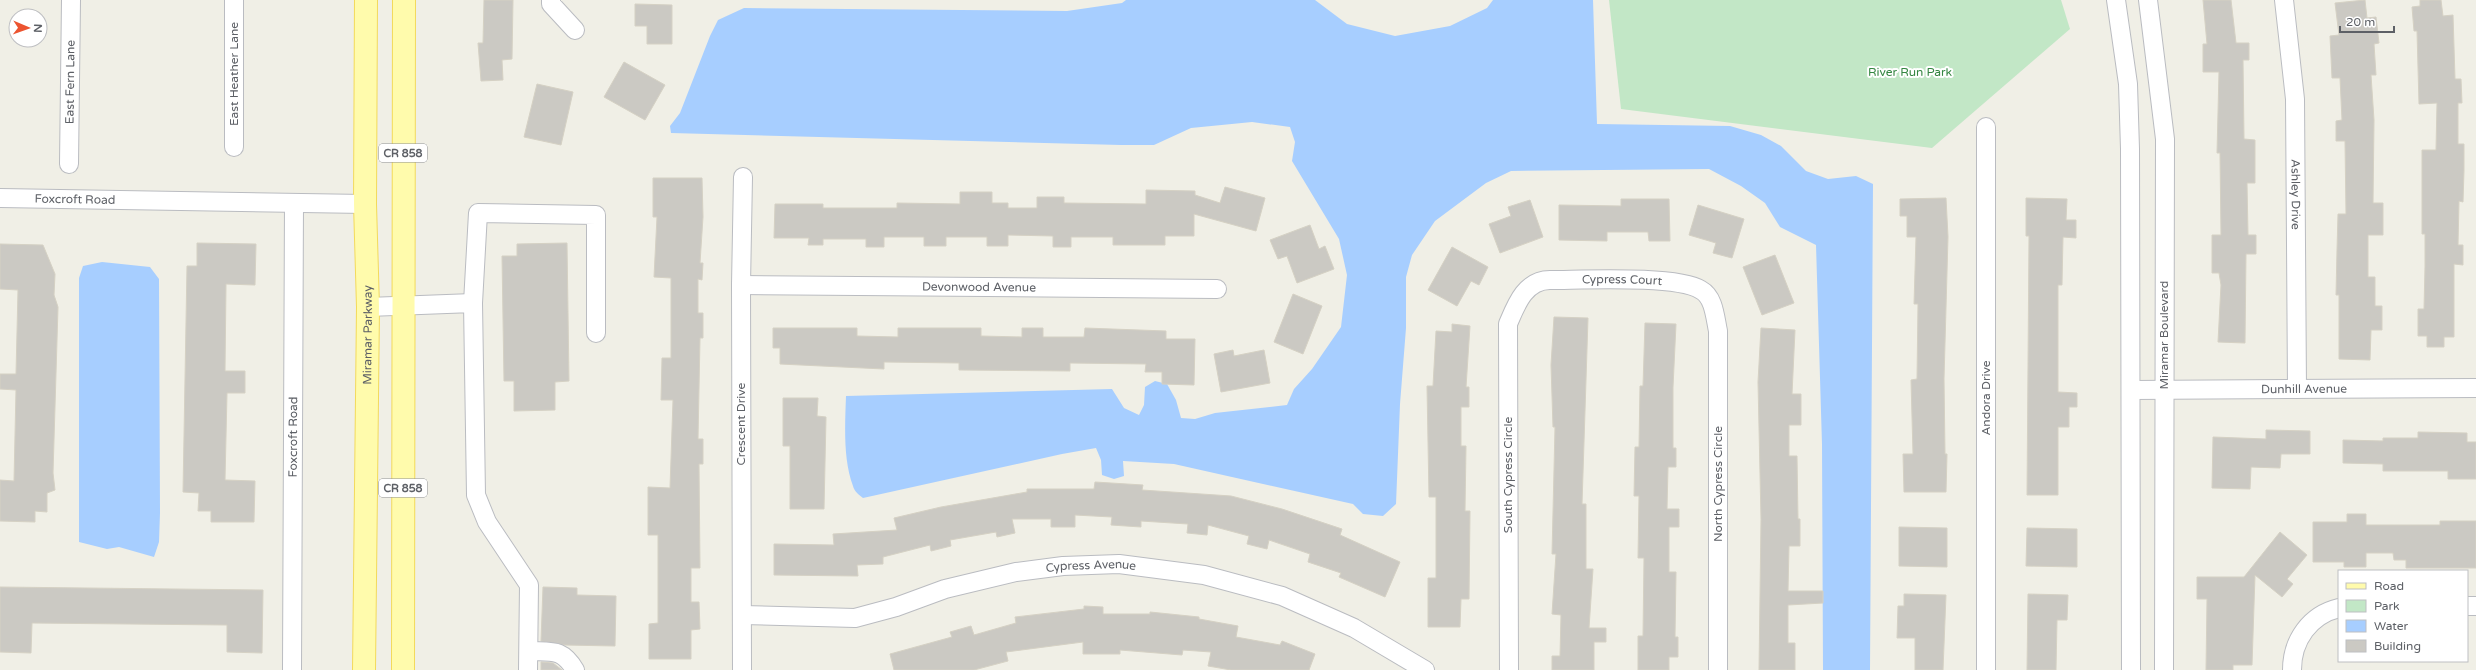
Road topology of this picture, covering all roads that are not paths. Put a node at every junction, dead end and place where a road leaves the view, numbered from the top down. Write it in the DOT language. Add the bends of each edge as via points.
graph roads {
  1 [pos="71,0"];
  2 [pos="234,0"];
  3 [pos="366,0"];
  4 [pos="404,0"];
  5 [pos="551,0"];
  6 [pos="2116,0"];
  7 [pos="2148,0"];
  8 [pos="2284,0"];
  9 [pos="575,30"];
  10 [pos="1986,126"];
  11 [pos="234,147"];
  12 [pos="69,164"];
  13 [pos="744,177"];
  14 [pos="0,198"];
  15 [pos="294,204"];
  16 [pos="365,204"];
  17 [pos="741,286"];
  18 [pos="1530,287"];
  19 [pos="1217,288"];
  20 [pos="1710,300"];
  21 [pos="473,303"];
  22 [pos="368,307"];
  23 [pos="403,307"];
  24 [pos="596,333"];
  25 [pos="2476,388"];
  26 [pos="2297,389"];
  27 [pos="2132,390"];
  28 [pos="2164,390"];
  29 [pos="2338,608"];
  30 [pos="742,615"];
  31 [pos="529,651"];
  32 [pos="292,670"];
  33 [pos="364,670"];
  34 [pos="403,670"];
  35 [pos="528,670"];
  36 [pos="575,670"];
  37 [pos="742,670"];
  38 [pos="1425,670"];
  39 [pos="1509,670"];
  40 [pos="1718,670"];
  41 [pos="1986,670"];
  42 [pos="2131,670"];
  43 [pos="2164,670"];
  44 [pos="2292,670"];
  1 -- 12 [label="street, East Fern Lane"];
  2 -- 11 [label="street, East Heather Lane"];
  3 -- 16 [label="main road, Miramar Parkway / CR 858"];
  4 -- 23 [label="main road, CR 858"];
  5 -- 9 [label="street" via="551,4"];
  6 -- 27 [label="street" via="2128,84"];
  7 -- 28 [label="street, Miramar Boulevard" via="2165,139"];
  8 -- 26 [label="street, Ashley Drive" via="2295,100"];
  10 -- 41 [label="street, Andora Drive"];
  13 -- 17 [label="street, Crescent Drive"];
  14 -- 15 [label="street, Foxcroft Road"];
  15 -- 16 [label="street, Foxcroft Road"];
  15 -- 32 [label="street, Foxcroft Road"];
  16 -- 22 [label="main road, Miramar Parkway / CR 858"];
  17 -- 19 [label="street, Devonwood Avenue"];
  17 -- 30 [label="street, Crescent Drive"];
  18 -- 20 [label="street, Cypress Court" via="1542,280 1676,281 1701,290"];
  18 -- 39 [label="street, South Cypress Circle" via="1519,300 1508,324"];
  20 -- 40 [label="street, North Cypress Circle" via="1718,330"];
  21 -- 23 [label="street"];
  21 -- 24 [label="street" via="478,213 596,215"];
  21 -- 31 [label="street" via="476,495 493,533 529,585"];
  22 -- 23 [label="street"];
  22 -- 33 [label="main road, Miramar Parkway / CR 858"];
  23 -- 34 [label="main road, CR 858"];
  25 -- 26 [label="street, Dunhill Avenue"];
  26 -- 28 [label="street, Dunhill Avenue"];
  27 -- 28 [label="street, Dunhill Avenue"];
  27 -- 42 [label="street"];
  28 -- 43 [label="street, Miramar Boulevard"];
  29 -- 44 [label="street" via="2324,612 2302,633"];
  30 -- 37 [label="street, Crescent Drive"];
  30 -- 38 [label="street, Cypress Avenue" via="855,618 896,607 945,589 1016,572 1063,566 1120,564 1204,575 1282,596 1354,628"];
  31 -- 35 [label="street"];
  31 -- 36 [label="street" via="557,652 568,658"];
}
